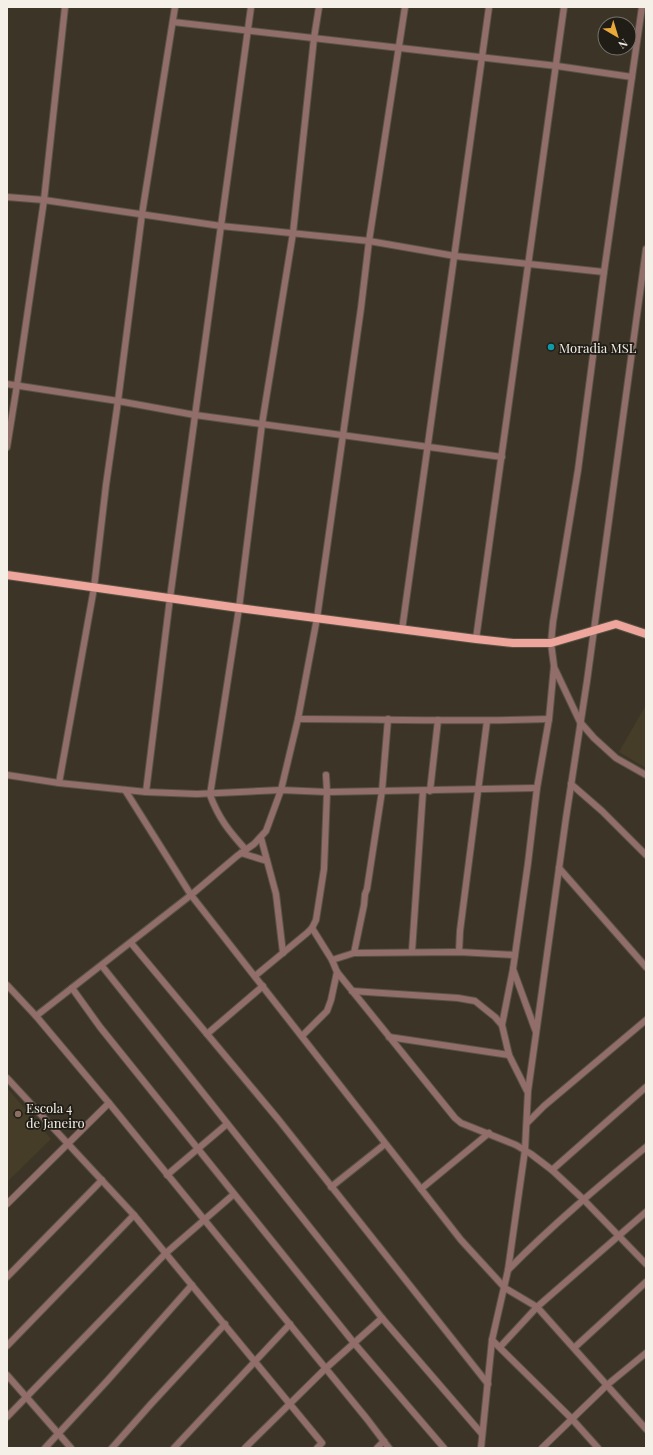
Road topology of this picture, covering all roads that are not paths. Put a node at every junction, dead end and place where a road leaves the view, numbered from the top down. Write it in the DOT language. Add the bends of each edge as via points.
graph roads {
  1 [pos="65,7"];
  2 [pos="175,7"];
  3 [pos="251,7"];
  4 [pos="319,7"];
  5 [pos="405,7"];
  6 [pos="490,7"];
  7 [pos="564,7"];
  8 [pos="642,7"];
  9 [pos="173,22"];
  10 [pos="247,30"];
  11 [pos="314,38"];
  12 [pos="399,48"];
  13 [pos="482,57"];
  14 [pos="557,66"];
  15 [pos="632,77"];
  16 [pos="7,197"];
  17 [pos="44,200"];
  18 [pos="142,214"];
  19 [pos="221,226"];
  20 [pos="293,233"];
  21 [pos="369,241"];
  22 [pos="646,249"];
  23 [pos="455,256"];
  24 [pos="528,264"];
  25 [pos="604,272"];
  26 [pos="7,384"];
  27 [pos="17,385"];
  28 [pos="118,401"];
  29 [pos="195,415"];
  30 [pos="262,424"];
  31 [pos="343,436"];
  32 [pos="7,447"];
  33 [pos="427,447"];
  34 [pos="502,457"];
  35 [pos="7,575"];
  36 [pos="94,588"];
  37 [pos="170,598"];
  38 [pos="239,608"];
  39 [pos="317,618"];
  40 [pos="402,630"];
  41 [pos="594,630"];
  42 [pos="646,634"];
  43 [pos="476,639"];
  44 [pos="551,643"];
  45 [pos="554,666"];
  46 [pos="298,719"];
  47 [pos="388,719"];
  48 [pos="438,720"];
  49 [pos="549,720"];
  50 [pos="487,721"];
  51 [pos="580,722"];
  52 [pos="7,775"];
  53 [pos="326,775"];
  54 [pos="646,775"];
  55 [pos="59,783"];
  56 [pos="571,784"];
  57 [pos="537,788"];
  58 [pos="125,790"];
  59 [pos="281,790"];
  60 [pos="478,790"];
  61 [pos="427,791"];
  62 [pos="146,792"];
  63 [pos="327,792"];
  64 [pos="382,792"];
  65 [pos="210,795"];
  66 [pos="261,838"];
  67 [pos="243,852"];
  68 [pos="646,855"];
  69 [pos="267,861"];
  70 [pos="559,868"];
  71 [pos="191,895"];
  72 [pos="312,928"];
  73 [pos="131,943"];
  74 [pos="354,952"];
  75 [pos="412,952"];
  76 [pos="459,952"];
  77 [pos="283,953"];
  78 [pos="514,955"];
  79 [pos="332,960"];
  80 [pos="102,966"];
  81 [pos="646,967"];
  82 [pos="514,969"];
  83 [pos="337,972"];
  84 [pos="255,976"];
  85 [pos="7,985"];
  86 [pos="263,986"];
  87 [pos="72,988"];
  88 [pos="352,991"];
  89 [pos="36,1016"];
  90 [pos="646,1020"];
  91 [pos="502,1025"];
  92 [pos="207,1034"];
  93 [pos="536,1034"];
  94 [pos="302,1036"];
  95 [pos="389,1036"];
  96 [pos="509,1055"];
  97 [pos="7,1078"];
  98 [pos="646,1088"];
  99 [pos="528,1091"];
  100 [pos="109,1103"];
  101 [pos="527,1123"];
  102 [pos="227,1124"];
  103 [pos="489,1133"];
  104 [pos="67,1144"];
  105 [pos="385,1144"];
  106 [pos="646,1147"];
  107 [pos="197,1149"];
  108 [pos="525,1150"];
  109 [pos="552,1170"];
  110 [pos="167,1175"];
  111 [pos="102,1180"];
  112 [pos="331,1187"];
  113 [pos="421,1190"];
  114 [pos="234,1194"];
  115 [pos="584,1199"];
  116 [pos="7,1204"];
  117 [pos="646,1212"];
  118 [pos="134,1215"];
  119 [pos="204,1220"];
  120 [pos="619,1236"];
  121 [pos="166,1253"];
  122 [pos="646,1264"];
  123 [pos="508,1270"];
  124 [pos="7,1277"];
  125 [pos="646,1282"];
  126 [pos="192,1284"];
  127 [pos="504,1288"];
  128 [pos="537,1307"];
  129 [pos="382,1318"];
  130 [pos="225,1324"];
  131 [pos="290,1324"];
  132 [pos="492,1340"];
  133 [pos="354,1343"];
  134 [pos="7,1346"];
  135 [pos="500,1347"];
  136 [pos="574,1348"];
  137 [pos="646,1353"];
  138 [pos="255,1360"];
  139 [pos="325,1369"];
  140 [pos="7,1375"];
  141 [pos="488,1384"];
  142 [pos="608,1385"];
  143 [pos="26,1396"];
  144 [pos="290,1404"];
  145 [pos="7,1417"];
  146 [pos="572,1419"];
  147 [pos="646,1429"];
  148 [pos="59,1434"];
  149 [pos="482,1434"];
  150 [pos="384,1441"];
  151 [pos="325,1445"];
  152 [pos="45,1448"];
  153 [pos="71,1448"];
  154 [pos="112,1448"];
  155 [pos="174,1448"];
  156 [pos="245,1448"];
  157 [pos="317,1448"];
  158 [pos="376,1448"];
  159 [pos="389,1448"];
  160 [pos="444,1448"];
  161 [pos="481,1448"];
  162 [pos="542,1448"];
  163 [pos="598,1448"];
  1 -- 17 [label="street"];
  2 -- 9 [label="street"];
  3 -- 10 [label="street"];
  4 -- 11 [label="street"];
  5 -- 12 [label="street"];
  6 -- 13 [label="street"];
  7 -- 14 [label="street"];
  8 -- 15 [label="street"];
  9 -- 10 [label="street"];
  9 -- 18 [label="street"];
  10 -- 11 [label="street"];
  10 -- 19 [label="street"];
  11 -- 12 [label="street"];
  11 -- 20 [label="street"];
  12 -- 13 [label="street"];
  12 -- 21 [label="street"];
  13 -- 14 [label="street"];
  13 -- 23 [label="street"];
  14 -- 15 [label="street"];
  14 -- 24 [label="street"];
  15 -- 25 [label="street"];
  16 -- 17 [label="street"];
  17 -- 18 [label="street"];
  17 -- 27 [label="street"];
  18 -- 19 [label="street"];
  18 -- 28 [label="street"];
  19 -- 20 [label="street"];
  19 -- 29 [label="street"];
  20 -- 21 [label="street"];
  20 -- 30 [label="street"];
  21 -- 23 [label="street"];
  21 -- 31 [label="street"];
  22 -- 41 [label="street"];
  23 -- 24 [label="street"];
  23 -- 33 [label="street"];
  24 -- 25 [label="street"];
  24 -- 34 [label="street"];
  25 -- 44 [label="street" via="578,470"];
  26 -- 27 [label="street"];
  27 -- 28 [label="street"];
  27 -- 32 [label="street"];
  28 -- 29 [label="street"];
  28 -- 36 [label="street"];
  29 -- 30 [label="street"];
  29 -- 37 [label="street"];
  30 -- 31 [label="street"];
  30 -- 38 [label="street"];
  31 -- 33 [label="street"];
  31 -- 39 [label="street"];
  33 -- 34 [label="street"];
  33 -- 40 [label="street"];
  34 -- 43 [label="street"];
  35 -- 36 [label="main road"];
  36 -- 37 [label="main road"];
  36 -- 55 [label="street"];
  37 -- 38 [label="main road"];
  37 -- 62 [label="street"];
  38 -- 39 [label="main road"];
  38 -- 65 [label="street"];
  39 -- 40 [label="main road"];
  39 -- 46 [label="street"];
  40 -- 43 [label="main road"];
  41 -- 42 [label="main road" via="616,624"];
  41 -- 44 [label="main road"];
  41 -- 51 [label="street"];
  43 -- 44 [label="main road" via="513,643"];
  44 -- 45 [label="street"];
  45 -- 49 [label="street"];
  45 -- 51 [label="street"];
  46 -- 47 [label="street"];
  46 -- 59 [label="street"];
  47 -- 48 [label="street"];
  47 -- 64 [label="street"];
  48 -- 50 [label="street"];
  48 -- 61 [label="street"];
  49 -- 50 [label="street"];
  49 -- 57 [label="street"];
  50 -- 60 [label="street"];
  51 -- 54 [label="street" via="616,758"];
  51 -- 56 [label="street"];
  52 -- 55 [label="street"];
  53 -- 63 [label="street"];
  55 -- 58 [label="street"];
  56 -- 68 [label="street" via="612,820"];
  56 -- 70 [label="street"];
  57 -- 60 [label="street"];
  57 -- 78 [label="street"];
  58 -- 62 [label="street"];
  58 -- 71 [label="street"];
  59 -- 63 [label="street"];
  59 -- 65 [label="street"];
  59 -- 66 [label="street" via="266,832"];
  60 -- 61 [label="street"];
  60 -- 76 [label="street"];
  61 -- 64 [label="street"];
  61 -- 75 [label="street"];
  62 -- 65 [label="street"];
  63 -- 64 [label="street"];
  63 -- 72 [label="street" via="324,869 319,908"];
  64 -- 74 [label="street"];
  65 -- 67 [label="street" via="224,825"];
  66 -- 67 [label="street"];
  66 -- 69 [label="street"];
  67 -- 69 [label="street"];
  67 -- 71 [label="street"];
  69 -- 77 [label="street" via="276,900"];
  70 -- 81 [label="street"];
  70 -- 93 [label="street"];
  71 -- 73 [label="street"];
  71 -- 84 [label="street"];
  72 -- 77 [label="street"];
  72 -- 79 [label="street"];
  73 -- 80 [label="street"];
  73 -- 92 [label="street"];
  74 -- 75 [label="street"];
  74 -- 79 [label="street"];
  75 -- 76 [label="street"];
  76 -- 78 [label="street"];
  77 -- 84 [label="street"];
  78 -- 82 [label="street"];
  79 -- 83 [label="street"];
  80 -- 87 [label="street"];
  80 -- 102 [label="street"];
  82 -- 91 [label="street"];
  82 -- 93 [label="street"];
  83 -- 88 [label="street"];
  83 -- 94 [label="street" via="327,1011"];
  84 -- 86 [label="street"];
  85 -- 89 [label="street"];
  86 -- 92 [label="street"];
  86 -- 94 [label="street"];
  87 -- 89 [label="street"];
  87 -- 107 [label="street"];
  88 -- 91 [label="street" via="475,1001"];
  88 -- 95 [label="street"];
  89 -- 100 [label="street"];
  90 -- 101 [label="street"];
  91 -- 96 [label="street"];
  92 -- 112 [label="street"];
  93 -- 99 [label="street"];
  94 -- 105 [label="street"];
  95 -- 96 [label="street"];
  95 -- 103 [label="street" via="455,1118 461,1123"];
  96 -- 99 [label="street"];
  97 -- 104 [label="street"];
  98 -- 109 [label="street"];
  99 -- 101 [label="street"];
  100 -- 104 [label="street"];
  100 -- 110 [label="street"];
  101 -- 108 [label="street"];
  102 -- 107 [label="street"];
  102 -- 129 [label="street"];
  103 -- 108 [label="street"];
  103 -- 113 [label="street"];
  104 -- 111 [label="street"];
  104 -- 116 [label="street"];
  105 -- 112 [label="street"];
  105 -- 113 [label="street"];
  106 -- 115 [label="street"];
  107 -- 110 [label="street"];
  107 -- 114 [label="street"];
  108 -- 109 [label="street"];
  108 -- 123 [label="street"];
  109 -- 115 [label="street"];
  110 -- 119 [label="street"];
  111 -- 118 [label="street"];
  111 -- 124 [label="street"];
  112 -- 141 [label="street"];
  113 -- 127 [label="street"];
  114 -- 119 [label="street"];
  114 -- 133 [label="street"];
  115 -- 120 [label="street"];
  115 -- 123 [label="street"];
  117 -- 120 [label="street"];
  118 -- 121 [label="street"];
  118 -- 134 [label="street"];
  119 -- 121 [label="street"];
  119 -- 131 [label="street"];
  120 -- 122 [label="street"];
  120 -- 128 [label="street"];
  121 -- 126 [label="street"];
  121 -- 143 [label="street"];
  123 -- 127 [label="street"];
  125 -- 136 [label="street"];
  126 -- 130 [label="street"];
  126 -- 148 [label="street"];
  127 -- 128 [label="street"];
  127 -- 132 [label="street"];
  128 -- 135 [label="street"];
  128 -- 136 [label="street"];
  129 -- 133 [label="street"];
  129 -- 149 [label="street"];
  130 -- 138 [label="street"];
  130 -- 154 [label="street"];
  131 -- 138 [label="street"];
  131 -- 139 [label="street"];
  132 -- 135 [label="street"];
  132 -- 141 [label="street"];
  133 -- 139 [label="street"];
  133 -- 160 [label="street"];
  135 -- 146 [label="street"];
  136 -- 142 [label="street"];
  137 -- 142 [label="street"];
  138 -- 144 [label="street"];
  138 -- 155 [label="street"];
  139 -- 144 [label="street"];
  139 -- 150 [label="street"];
  140 -- 143 [label="street"];
  141 -- 149 [label="street"];
  142 -- 146 [label="street"];
  142 -- 147 [label="street"];
  143 -- 145 [label="street"];
  143 -- 148 [label="street"];
  144 -- 151 [label="street"];
  144 -- 156 [label="street"];
  146 -- 162 [label="street"];
  146 -- 163 [label="street"];
  148 -- 152 [label="street"];
  148 -- 153 [label="street"];
  149 -- 161 [label="street"];
  150 -- 158 [label="street"];
  150 -- 159 [label="street"];
  151 -- 157 [label="street"];
}
